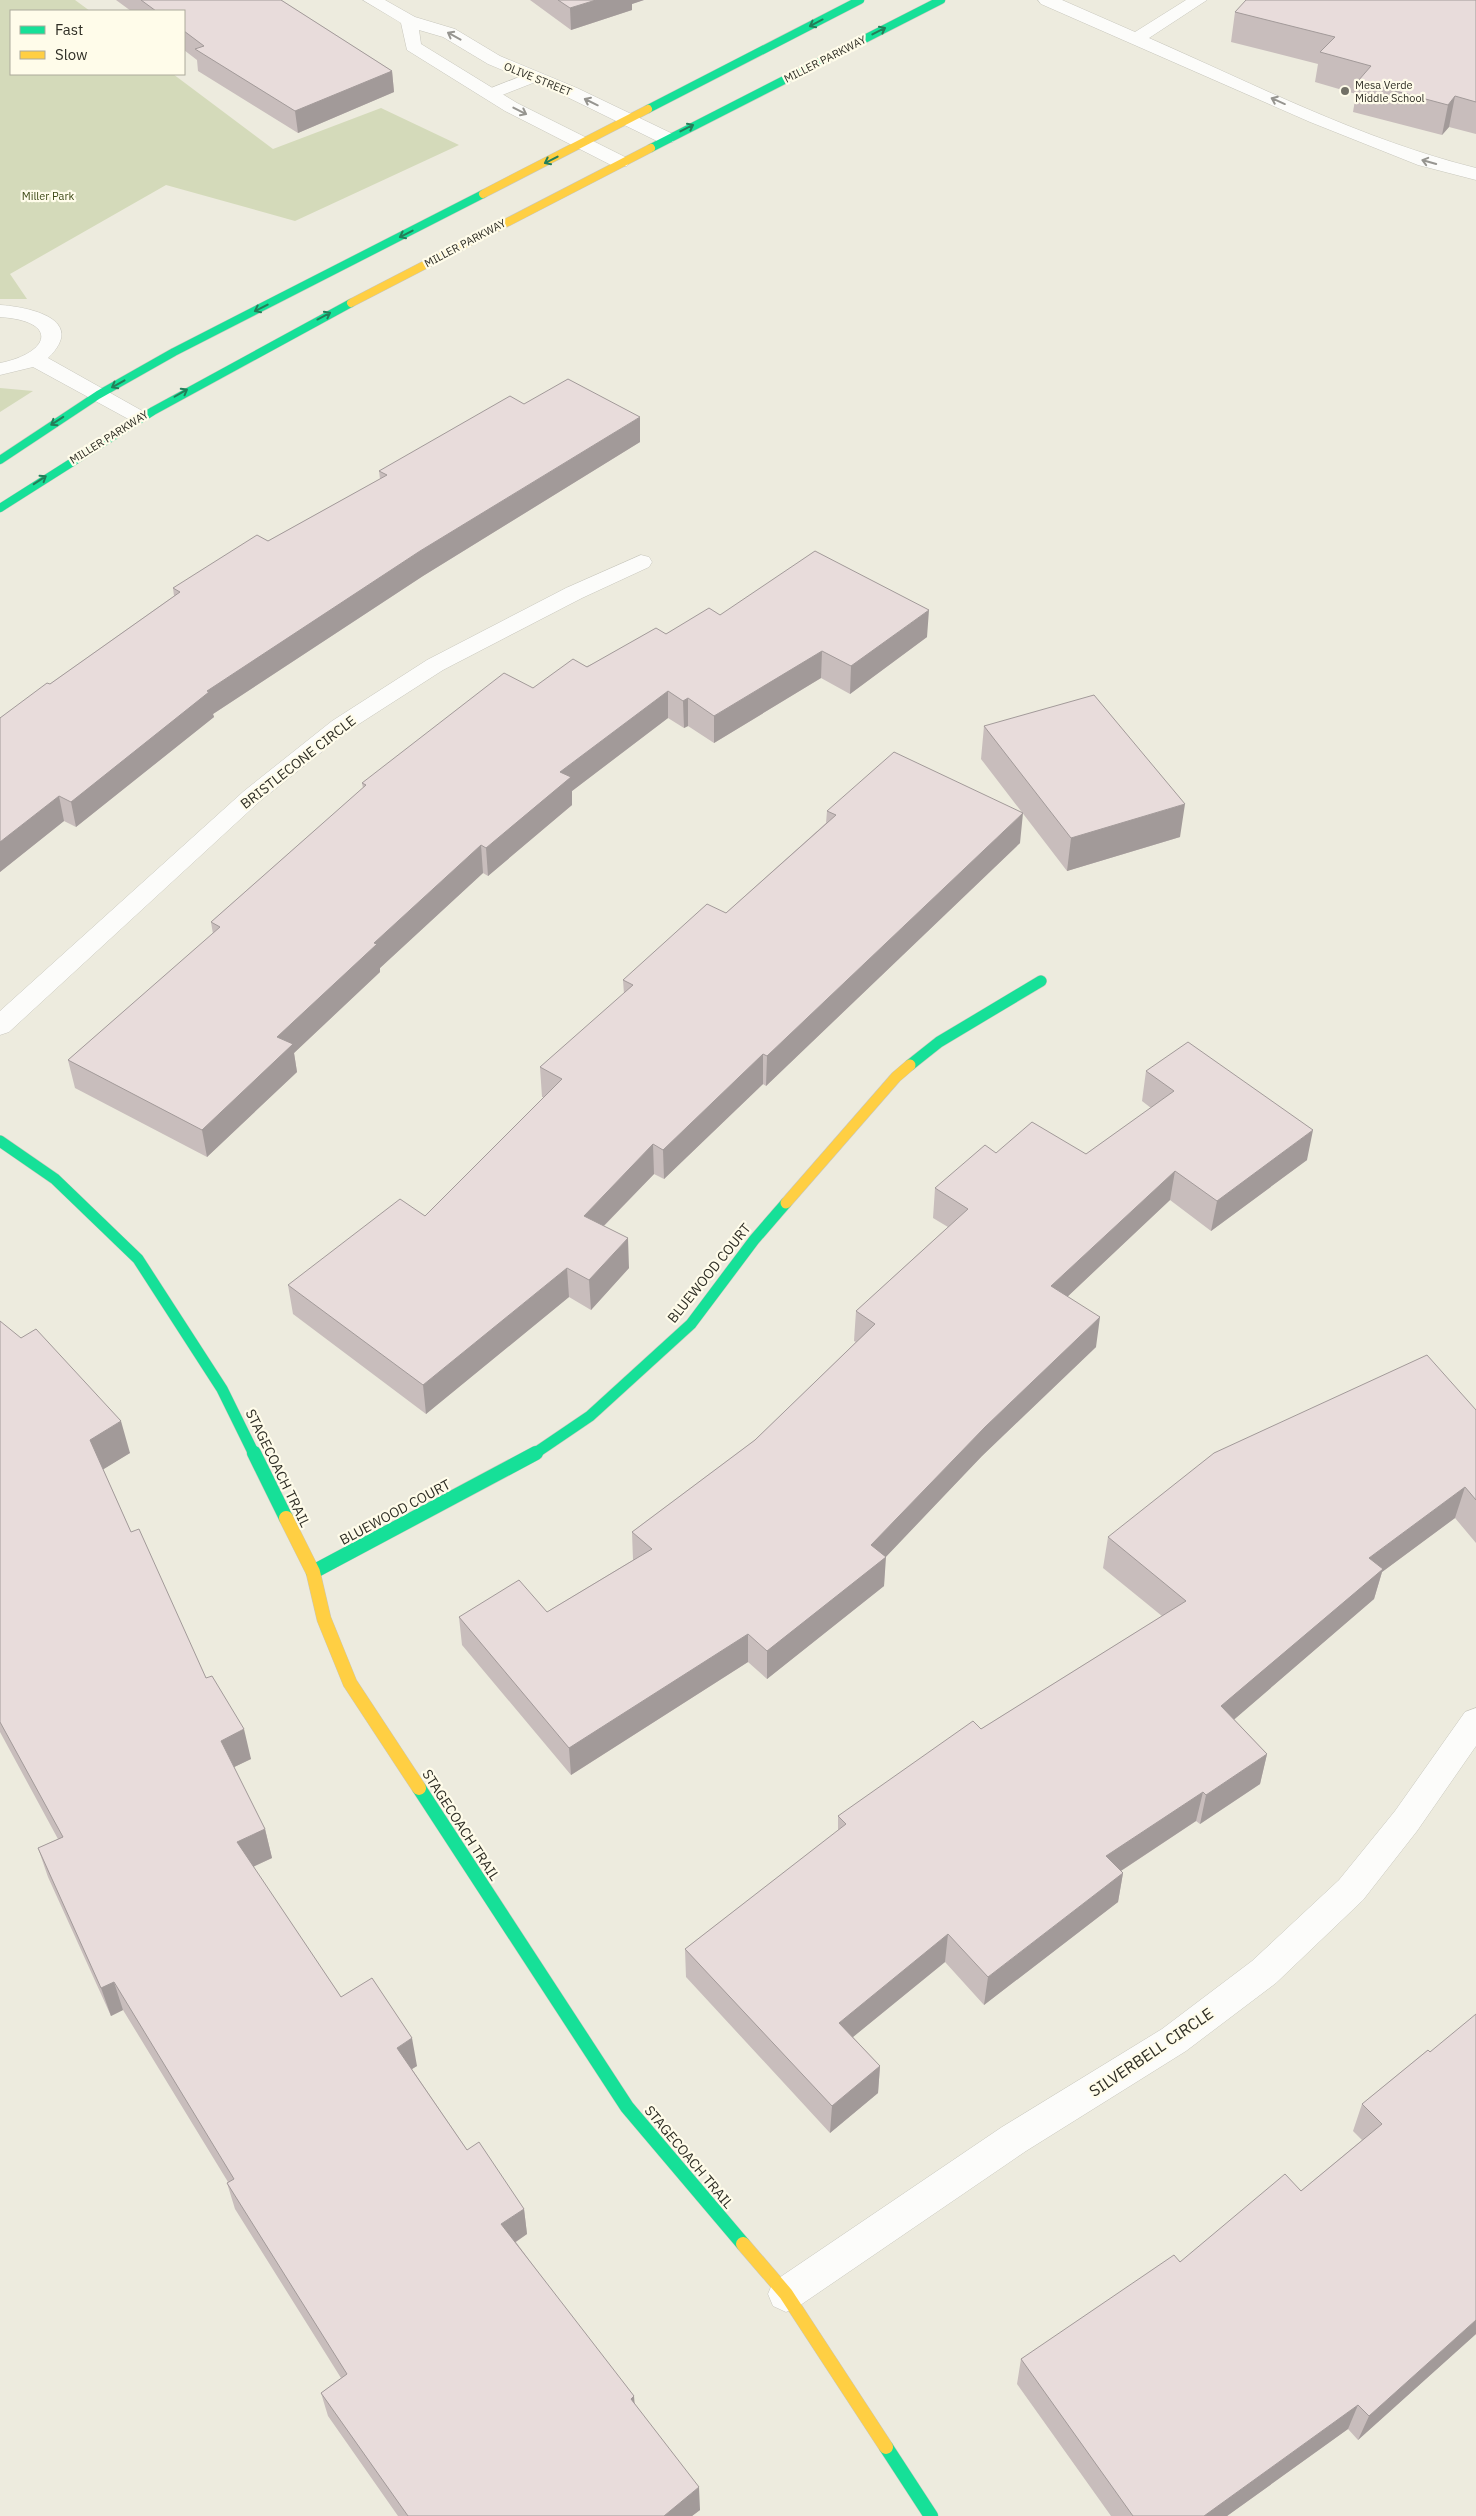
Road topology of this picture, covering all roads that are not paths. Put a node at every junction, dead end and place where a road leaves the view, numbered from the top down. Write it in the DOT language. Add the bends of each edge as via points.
graph roads {
  1 [pos="372,0"];
  2 [pos="860,0"];
  3 [pos="941,0"];
  4 [pos="1047,0"];
  5 [pos="1198,0"];
  6 [pos="409,22"];
  7 [pos="1136,38"];
  8 [pos="532,76"];
  9 [pos="492,94"];
  10 [pos="629,120"];
  11 [pos="666,138"];
  12 [pos="583,144"];
  13 [pos="620,162"];
  14 [pos="1476,174"];
  15 [pos="0,311"];
  16 [pos="34,359"];
  17 [pos="0,370"];
  18 [pos="98,395"];
  19 [pos="139,418"];
  20 [pos="0,460"];
  21 [pos="0,508"];
  22 [pos="641,562"];
  23 [pos="1041,981"];
  24 [pos="0,1026"];
  25 [pos="0,1141"];
  26 [pos="314,1572"];
  27 [pos="1476,1721"];
  28 [pos="786,2294"];
  29 [pos="931,2516"];
  1 -- 6 [label="street, OLIVE STREET"];
  2 -- 10 [label="street, one-way"];
  11 -- 3 [label="street, MILLER PARKWAY, one-way"];
  4 -- 7 [label="street"];
  5 -- 7 [label="street"];
  8 -- 6 [label="street, OLIVE STREET, one-way" via="494,60 449,33"];
  6 -- 9 [label="street" via="413,46"];
  14 -- 7 [label="street, one-way" via="1425,161 1316,118"];
  8 -- 9 [label="street"];
  10 -- 8 [label="street, OLIVE STREET, one-way"];
  9 -- 12 [label="street, one-way"];
  10 -- 11 [label="street, OLIVE STREET"];
  10 -- 12 [label="street"];
  11 -- 13 [label="street, MILLER PARKWAY"];
  12 -- 13 [label="street"];
  12 -- 18 [label="street, one-way" via="183,347"];
  19 -- 13 [label="street, MILLER PARKWAY, one-way" via="222,370"];
  15 -- 16 [label="street" via="30,314 51,327 50,346"];
  16 -- 17 [label="street"];
  16 -- 18 [label="street"];
  18 -- 19 [label="street"];
  18 -- 20 [label="street, one-way"];
  21 -- 19 [label="street, MILLER PARKWAY, one-way"];
  22 -- 24 [label="street, BRISTLECONE CIRCLE" via="435,665 340,726 252,796"];
  23 -- 26 [label="street, BLUEWOOD COURT" via="939,1042 896,1077 754,1240 690,1324 590,1416 542,1450"];
  25 -- 26 [label="street, STAGECOACH TRAIL" via="55,1179 138,1259 222,1389"];
  26 -- 28 [label="street, STAGECOACH TRAIL" via="324,1619 350,1682 627,2107"];
  27 -- 28 [label="street, SILVERBELL CIRCLE" via="1406,1821 1351,1890 1264,1972 1174,2040 1014,2139"];
  28 -- 29 [label="street, STAGECOACH TRAIL"];
}
